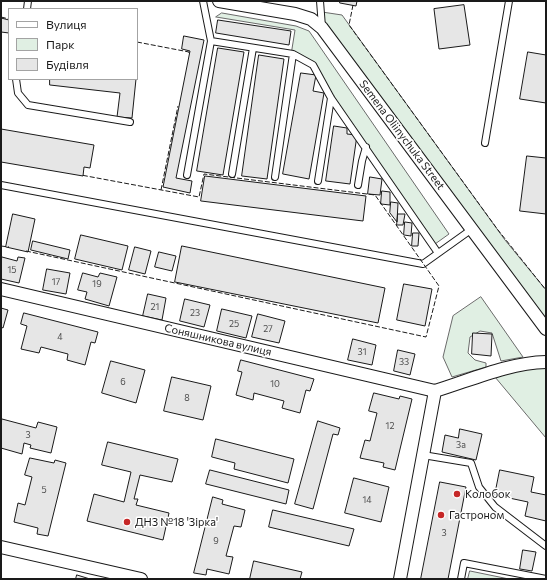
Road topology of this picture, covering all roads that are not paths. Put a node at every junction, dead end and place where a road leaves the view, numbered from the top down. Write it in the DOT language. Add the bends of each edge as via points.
graph roads {
  1 [pos="203,1"];
  2 [pos="219,1"];
  3 [pos="320,1"];
  4 [pos="509,1"];
  5 [pos="322,28"];
  6 [pos="211,41"];
  7 [pos="253,48"];
  8 [pos="292,54"];
  9 [pos="16,80"];
  10 [pos="331,98"];
  11 [pos="130,122"];
  12 [pos="485,143"];
  13 [pos="366,147"];
  14 [pos="232,174"];
  15 [pos="187,175"];
  16 [pos="275,178"];
  17 [pos="318,181"];
  18 [pos="1,185"];
  19 [pos="358,185"];
  20 [pos="472,229"];
  21 [pos="438,253"];
  22 [pos="1,289"];
  23 [pos="546,329"];
  24 [pos="546,362"];
  25 [pos="435,391"];
  26 [pos="423,455"];
  27 [pos="546,546"];
  28 [pos="1,547"];
  29 [pos="111,576"];
  30 [pos="141,579"];
  31 [pos="400,579"];
  32 [pos="461,579"];
  33 [pos="546,579"];
  1 -- 6 [label="lane"];
  2 -- 5 [label="street, Semena Oliinychuka Street" via="295,14 310,19"];
  3 -- 5 [label="lane"];
  4 -- 12 [label="lane"];
  5 -- 20 [label="street, Semena Oliinychuka Street"];
  6 -- 7 [label="lane"];
  6 -- 15 [label="lane"];
  7 -- 8 [label="lane"];
  7 -- 14 [label="lane"];
  8 -- 10 [label="lane" via="313,65"];
  8 -- 16 [label="lane"];
  9 -- 11 [label="lane" via="18,93 28,104"];
  10 -- 13 [label="lane"];
  10 -- 17 [label="lane"];
  13 -- 19 [label="lane"];
  13 -- 21 [label="lane"];
  18 -- 21 [label="lane" via="423,264"];
  20 -- 21 [label="lane"];
  20 -- 23 [label="street, Semena Oliinychuka Street"];
  22 -- 25 [label="street, Соняшникова вулиця"];
  24 -- 25 [label="street" via="532,362"];
  25 -- 26 [label="street"];
  26 -- 27 [label="lane" via="471,464 479,487 494,507"];
  26 -- 31 [label="street"];
  28 -- 29 [label="street"];
  29 -- 30 [label="street"];
  32 -- 33 [label="lane" via="464,563"];
}
